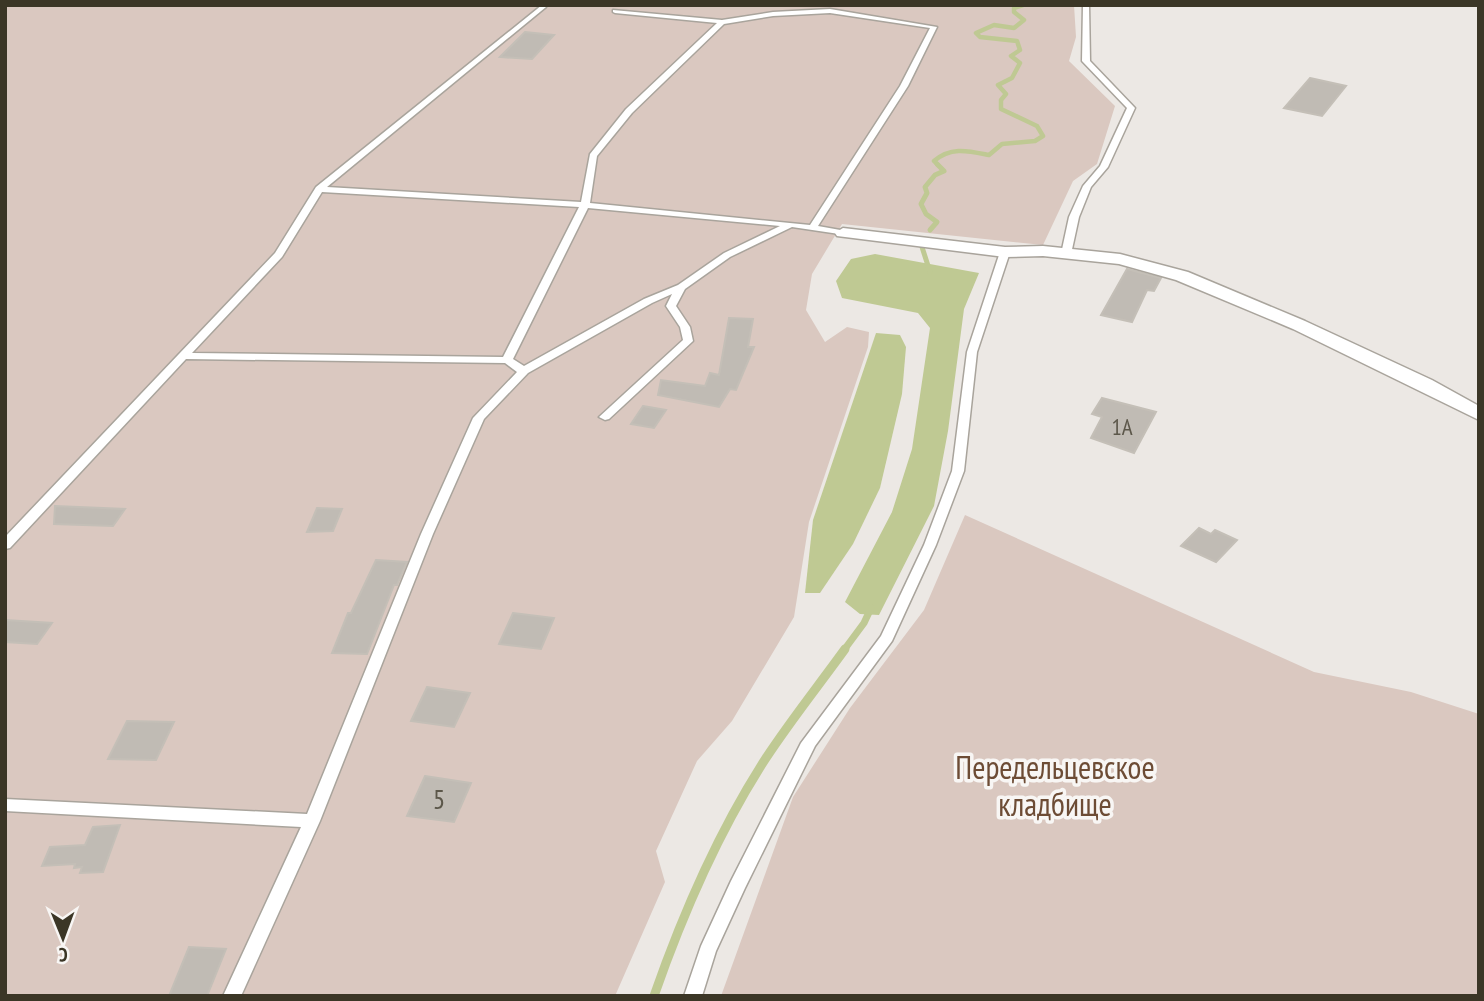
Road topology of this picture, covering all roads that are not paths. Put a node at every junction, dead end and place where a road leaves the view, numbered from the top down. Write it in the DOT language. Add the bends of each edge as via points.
graph roads {
  1 [pos="1086,5"];
  2 [pos="543,7"];
  3 [pos="615,11"];
  4 [pos="722,22"];
  5 [pos="319,189"];
  6 [pos="584,205"];
  7 [pos="791,224"];
  8 [pos="813,227"];
  9 [pos="843,233"];
  10 [pos="1004,252"];
  11 [pos="1066,254"];
  12 [pos="681,287"];
  13 [pos="184,356"];
  14 [pos="507,360"];
  15 [pos="524,371"];
  16 [pos="1479,414"];
  17 [pos="605,416"];
  18 [pos="5,545"];
  19 [pos="5,805"];
  20 [pos="312,821"];
  21 [pos="232,996"];
  22 [pos="693,996"];
  1 -- 11 [label="lane" via="1086,61 1131,108 1104,167 1087,186"];
  2 -- 5 [label="lane"];
  3 -- 4 [label="lane"];
  4 -- 6 [label="lane" via="629,111 593,156"];
  4 -- 8 [label="lane" via="830,11 934,27 904,86"];
  5 -- 6 [label="lane"];
  5 -- 13 [label="lane" via="279,255"];
  6 -- 7 [label="lane"];
  6 -- 14 [label="lane"];
  7 -- 8 [label="lane"];
  7 -- 12 [label="lane" via="726,255"];
  8 -- 9 [label="lane"];
  9 -- 10 [label="street"];
  10 -- 11 [label="street"];
  10 -- 22 [label="lane" via="972,352 958,471 930,545 887,638 808,743 707,951"];
  11 -- 16 [label="street" via="1121,259 1182,276 1375,360"];
  12 -- 15 [label="lane"];
  12 -- 17 [label="lane" via="671,306 688,341"];
  13 -- 14 [label="lane"];
  13 -- 18 [label="lane"];
  14 -- 15 [label="lane"];
  15 -- 20 [label="lane" via="479,418 427,534"];
  19 -- 20 [label="lane"];
  20 -- 21 [label="lane"];
}
